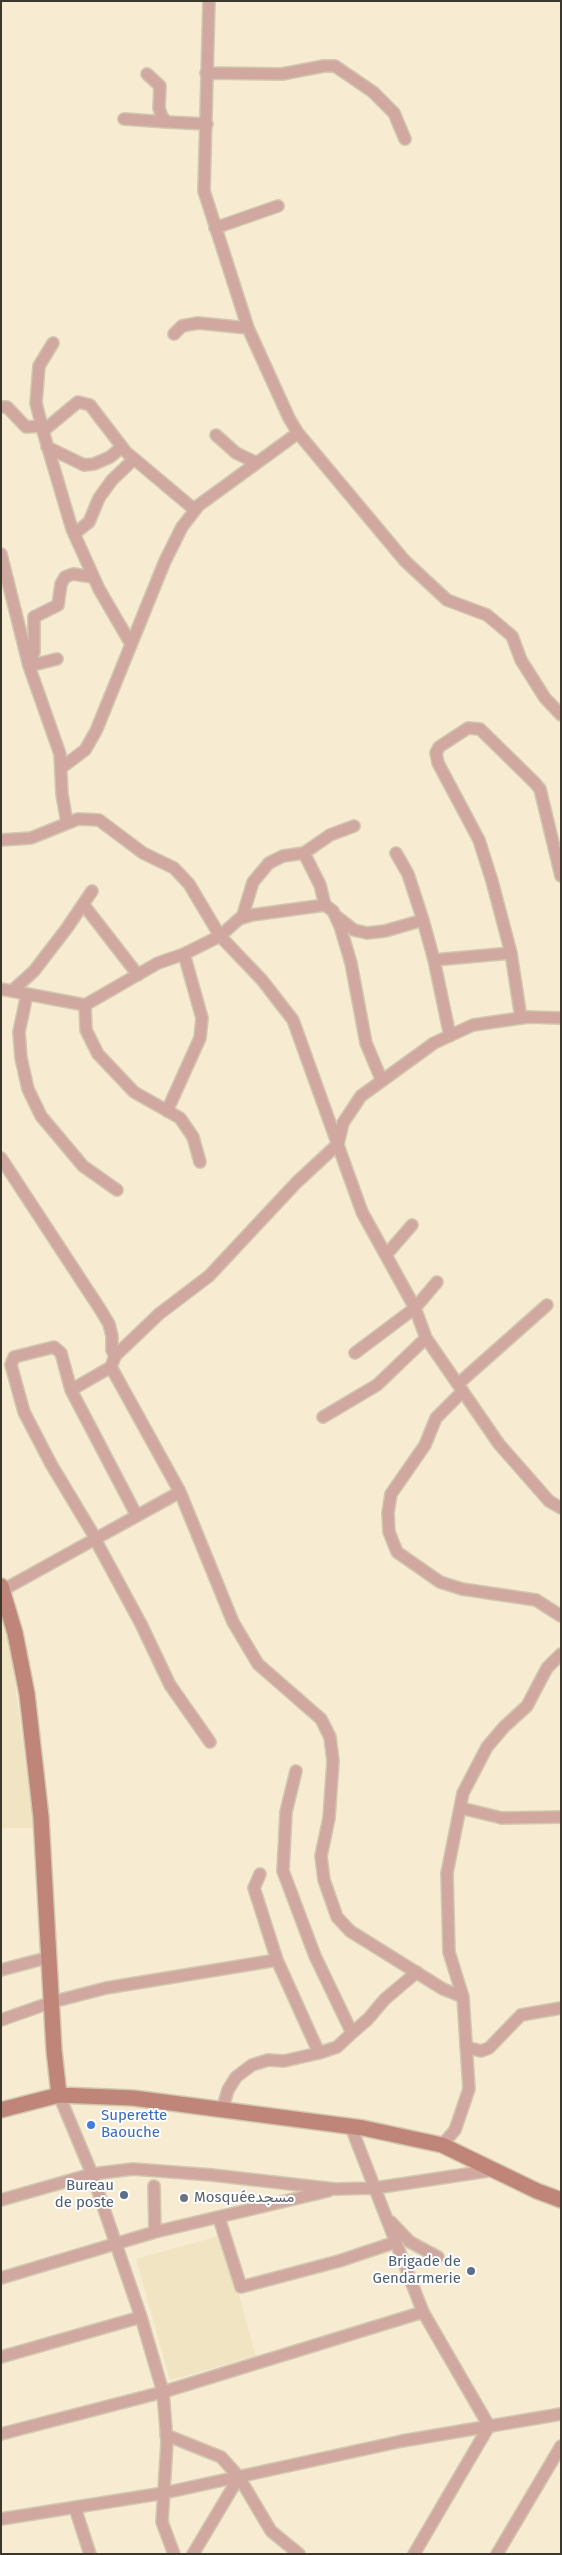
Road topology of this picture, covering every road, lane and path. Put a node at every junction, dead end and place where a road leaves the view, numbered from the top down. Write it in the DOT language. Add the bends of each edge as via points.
graph roads {
  1 [pos="209,1"];
  2 [pos="206,73"];
  3 [pos="147,74"];
  4 [pos="124,119"];
  5 [pos="167,122"];
  6 [pos="208,124"];
  7 [pos="405,139"];
  8 [pos="278,206"];
  9 [pos="215,228"];
  10 [pos="248,328"];
  11 [pos="174,334"];
  12 [pos="53,343"];
  13 [pos="1,407"];
  14 [pos="42,428"];
  15 [pos="298,433"];
  16 [pos="216,435"];
  17 [pos="47,447"];
  18 [pos="122,447"];
  19 [pos="134,459"];
  20 [pos="257,464"];
  21 [pos="195,510"];
  22 [pos="74,534"];
  23 [pos="1,554"];
  24 [pos="93,577"];
  25 [pos="131,644"];
  26 [pos="57,659"];
  27 [pos="29,666"];
  28 [pos="561,715"];
  29 [pos="61,768"];
  30 [pos="67,823"];
  31 [pos="354,826"];
  32 [pos="1,840"];
  33 [pos="304,853"];
  34 [pos="396,853"];
  35 [pos="561,876"];
  36 [pos="92,891"];
  37 [pos="83,904"];
  38 [pos="326,905"];
  39 [pos="335,915"];
  40 [pos="242,918"];
  41 [pos="423,920"];
  42 [pos="220,936"];
  43 [pos="512,953"];
  44 [pos="184,954"];
  45 [pos="434,960"];
  46 [pos="138,976"];
  47 [pos="6,990"];
  48 [pos="27,994"];
  49 [pos="85,1005"];
  50 [pos="521,1018"];
  51 [pos="561,1018"];
  52 [pos="450,1036"];
  53 [pos="382,1081"];
  54 [pos="167,1111"];
  55 [pos="338,1144"];
  56 [pos="1,1158"];
  57 [pos="200,1162"];
  58 [pos="117,1190"];
  59 [pos="412,1225"];
  60 [pos="386,1255"];
  61 [pos="437,1282"];
  62 [pos="547,1305"];
  63 [pos="415,1308"];
  64 [pos="426,1338"];
  65 [pos="356,1353"];
  66 [pos="115,1356"];
  67 [pos="111,1368"];
  68 [pos="460,1388"];
  69 [pos="71,1390"];
  70 [pos="322,1417"];
  71 [pos="180,1492"];
  72 [pos="561,1508"];
  73 [pos="137,1516"];
  74 [pos="96,1539"];
  75 [pos="2,1588"];
  76 [pos="561,1616"];
  77 [pos="561,1654"];
  78 [pos="210,1742"];
  79 [pos="296,1772"];
  80 [pos="461,1808"];
  81 [pos="561,1817"];
  82 [pos="260,1874"];
  83 [pos="50,1957"];
  84 [pos="277,1960"];
  85 [pos="1,1970"];
  86 [pos="417,1972"];
  87 [pos="463,1997"];
  88 [pos="52,2002"];
  89 [pos="561,2008"];
  90 [pos="1,2020"];
  91 [pos="352,2033"];
  92 [pos="466,2047"];
  93 [pos="319,2053"];
  94 [pos="59,2096"];
  95 [pos="1,2110"];
  96 [pos="222,2110"];
  97 [pos="352,2127"];
  98 [pos="442,2145"];
  99 [pos="494,2170"];
  100 [pos="92,2174"];
  101 [pos="154,2186"];
  102 [pos="375,2188"];
  103 [pos="335,2189"];
  104 [pos="1,2200"];
  105 [pos="561,2200"];
  106 [pos="386,2217"];
  107 [pos="219,2218"];
  108 [pos="155,2232"];
  109 [pos="396,2242"];
  110 [pos="116,2244"];
  111 [pos="438,2257"];
  112 [pos="1,2278"];
  113 [pos="423,2312"];
  114 [pos="141,2317"];
  115 [pos="1,2357"];
  116 [pos="163,2392"];
  117 [pos="561,2414"];
  118 [pos="489,2426"];
  119 [pos="1,2434"];
  120 [pos="166,2435"];
  121 [pos="561,2446"];
  122 [pos="239,2477"];
  123 [pos="164,2494"];
  124 [pos="75,2508"];
  125 [pos="1,2518"];
  126 [pos="90,2554"];
  127 [pos="174,2554"];
  128 [pos="193,2554"];
  129 [pos="300,2554"];
  130 [pos="414,2554"];
  131 [pos="497,2554"];
  1 -- 2 [label="street"];
  2 -- 6 [label="street"];
  2 -- 7 [label="street" via="282,74 335,66 373,92 394,113"];
  3 -- 5 [label="street" via="160,86 159,108"];
  4 -- 5 [label="street"];
  5 -- 6 [label="street"];
  6 -- 9 [label="street" via="204,191"];
  8 -- 9 [label="street"];
  9 -- 10 [label="street"];
  10 -- 11 [label="street" via="198,323 182,326"];
  10 -- 15 [label="street"];
  12 -- 14 [label="street" via="39,366 36,403"];
  13 -- 14 [label="street" via="7,407 26,427"];
  14 -- 17 [label="street"];
  14 -- 18 [label="street" via="78,402 90,405"];
  15 -- 20 [label="street"];
  15 -- 28 [label="street" via="405,561 447,600 486,614 512,636 521,660"];
  16 -- 20 [label="street" via="236,453"];
  17 -- 18 [label="street" via="84,465 110,457"];
  17 -- 22 [label="street"];
  18 -- 19 [label="street"];
  19 -- 21 [label="street"];
  19 -- 22 [label="street" via="99,498 89,522"];
  20 -- 21 [label="street"];
  21 -- 25 [label="street" via="182,527 165,561"];
  22 -- 24 [label="street"];
  23 -- 27 [label="street"];
  24 -- 25 [label="street"];
  24 -- 27 [label="street" via="73,574 65,577 58,604 34,617 34,652"];
  25 -- 29 [label="street" via="96,731 85,750"];
  26 -- 27 [label="street"];
  27 -- 29 [label="street" via="60,754"];
  29 -- 30 [label="street"];
  30 -- 32 [label="street" via="31,838"];
  30 -- 42 [label="street" via="78,819 99,820 143,853 174,868 189,884"];
  31 -- 33 [label="street" via="330,835"];
  33 -- 38 [label="street"];
  33 -- 40 [label="street" via="283,856 269,863 253,882"];
  34 -- 41 [label="street" via="408,874"];
  35 -- 43 [label="street" via="540,789 535,783 480,729 468,728 439,747 436,754 438,763 479,840"];
  36 -- 37 [label="street"];
  37 -- 46 [label="street"];
  37 -- 47 [label="street" via="34,971"];
  38 -- 39 [label="street"];
  38 -- 40 [label="street"];
  39 -- 41 [label="street" via="354,930 367,933"];
  39 -- 53 [label="street" via="351,963 366,1044"];
  40 -- 42 [label="street"];
  41 -- 45 [label="street"];
  42 -- 44 [label="street"];
  42 -- 55 [label="street" via="262,980 293,1020"];
  43 -- 45 [label="street"];
  43 -- 50 [label="street"];
  44 -- 46 [label="street" via="158,963"];
  44 -- 54 [label="street" via="202,1018 200,1038"];
  45 -- 52 [label="street"];
  46 -- 49 [label="street"];
  47 -- 48 [label="street"];
  48 -- 49 [label="street"];
  48 -- 58 [label="street" via="19,1032 28,1089 42,1116 83,1166"];
  49 -- 54 [label="street" via="86,1030 98,1054 134,1092"];
  50 -- 51 [label="street"];
  50 -- 52 [label="street" via="473,1025"];
  52 -- 53 [label="street" via="434,1043"];
  53 -- 55 [label="street" via="361,1096 343,1123"];
  54 -- 57 [label="street" via="180,1118 192,1137"];
  55 -- 60 [label="street" via="362,1212"];
  55 -- 66 [label="street" via="296,1183 209,1276 159,1314"];
  56 -- 66 [label="street" via="104,1316"];
  59 -- 60 [label="street"];
  60 -- 63 [label="street"];
  61 -- 63 [label="street"];
  62 -- 68 [label="street"];
  63 -- 64 [label="street"];
  63 -- 65 [label="street"];
  64 -- 68 [label="street"];
  64 -- 70 [label="street" via="377,1385"];
  66 -- 67 [label="street"];
  67 -- 69 [label="street"];
  67 -- 71 [label="street"];
  68 -- 72 [label="street" via="499,1444 549,1502"];
  68 -- 76 [label="street" via="436,1418 425,1445 391,1494 389,1532 397,1552 440,1582 462,1589 536,1600"];
  69 -- 73 [label="street"];
  69 -- 74 [label="street" via="61,1353 54,1347 11,1360 24,1412"];
  71 -- 73 [label="street"];
  71 -- 86 [label="street" via="233,1622 258,1664 321,1719 330,1737 333,1761 329,1818 321,1856 324,1880 337,1917 350,1931"];
  73 -- 74 [label="street"];
  74 -- 75 [label="street"];
  74 -- 78 [label="street" via="170,1685"];
  75 -- 83 [label="main road" via="27,1694 41,1817"];
  77 -- 80 [label="street" via="547,1668 527,1706 487,1747 464,1793"];
  79 -- 91 [label="street" via="286,1812 283,1871 315,1956"];
  80 -- 81 [label="street" via="502,1818"];
  80 -- 87 [label="street" via="447,1872 448,1952"];
  82 -- 84 [label="street" via="254,1888"];
  83 -- 85 [label="street"];
  83 -- 88 [label="main road"];
  84 -- 88 [label="street" via="106,1988"];
  84 -- 93 [label="street"];
  86 -- 87 [label="street" via="443,1989"];
  86 -- 91 [label="street"];
  87 -- 92 [label="street"];
  88 -- 90 [label="street"];
  88 -- 94 [label="main road"];
  89 -- 92 [label="street" via="521,2015 489,2048 480,2051"];
  91 -- 93 [label="street" via="337,2047"];
  92 -- 98 [label="street" via="469,2089 455,2130"];
  93 -- 96 [label="street" via="252,2065 236,2077"];
  94 -- 95 [label="main road"];
  94 -- 96 [label="main road" via="133,2098"];
  94 -- 100 [label="street"];
  96 -- 97 [label="main road"];
  97 -- 98 [label="main road"];
  97 -- 102 [label="street"];
  98 -- 99 [label="main road"];
  99 -- 102 [label="street"];
  99 -- 105 [label="main road"];
  100 -- 103 [label="street" via="140,2170"];
  100 -- 104 [label="street"];
  100 -- 110 [label="street"];
  101 -- 108 [label="street"];
  102 -- 103 [label="street"];
  102 -- 106 [label="street"];
  103 -- 107 [label="street"];
  106 -- 109 [label="street"];
  106 -- 111 [label="street" via="410,2242"];
  107 -- 108 [label="street"];
  107 -- 109 [label="street" via="241,2287"];
  108 -- 110 [label="street"];
  109 -- 113 [label="street"];
  110 -- 112 [label="street"];
  110 -- 114 [label="street"];
  113 -- 116 [label="street"];
  113 -- 118 [label="street"];
  114 -- 115 [label="street"];
  114 -- 116 [label="street"];
  116 -- 119 [label="street"];
  116 -- 120 [label="street"];
  117 -- 118 [label="street"];
  118 -- 122 [label="street" via="402,2441"];
  118 -- 130 [label="street"];
  120 -- 122 [label="street" via="221,2457"];
  120 -- 123 [label="street"];
  121 -- 131 [label="street"];
  122 -- 123 [label="street"];
  122 -- 128 [label="street"];
  122 -- 129 [label="street" via="271,2531"];
  123 -- 124 [label="street"];
  123 -- 127 [label="street" via="162,2522"];
  124 -- 125 [label="street"];
  124 -- 126 [label="street"];
}
